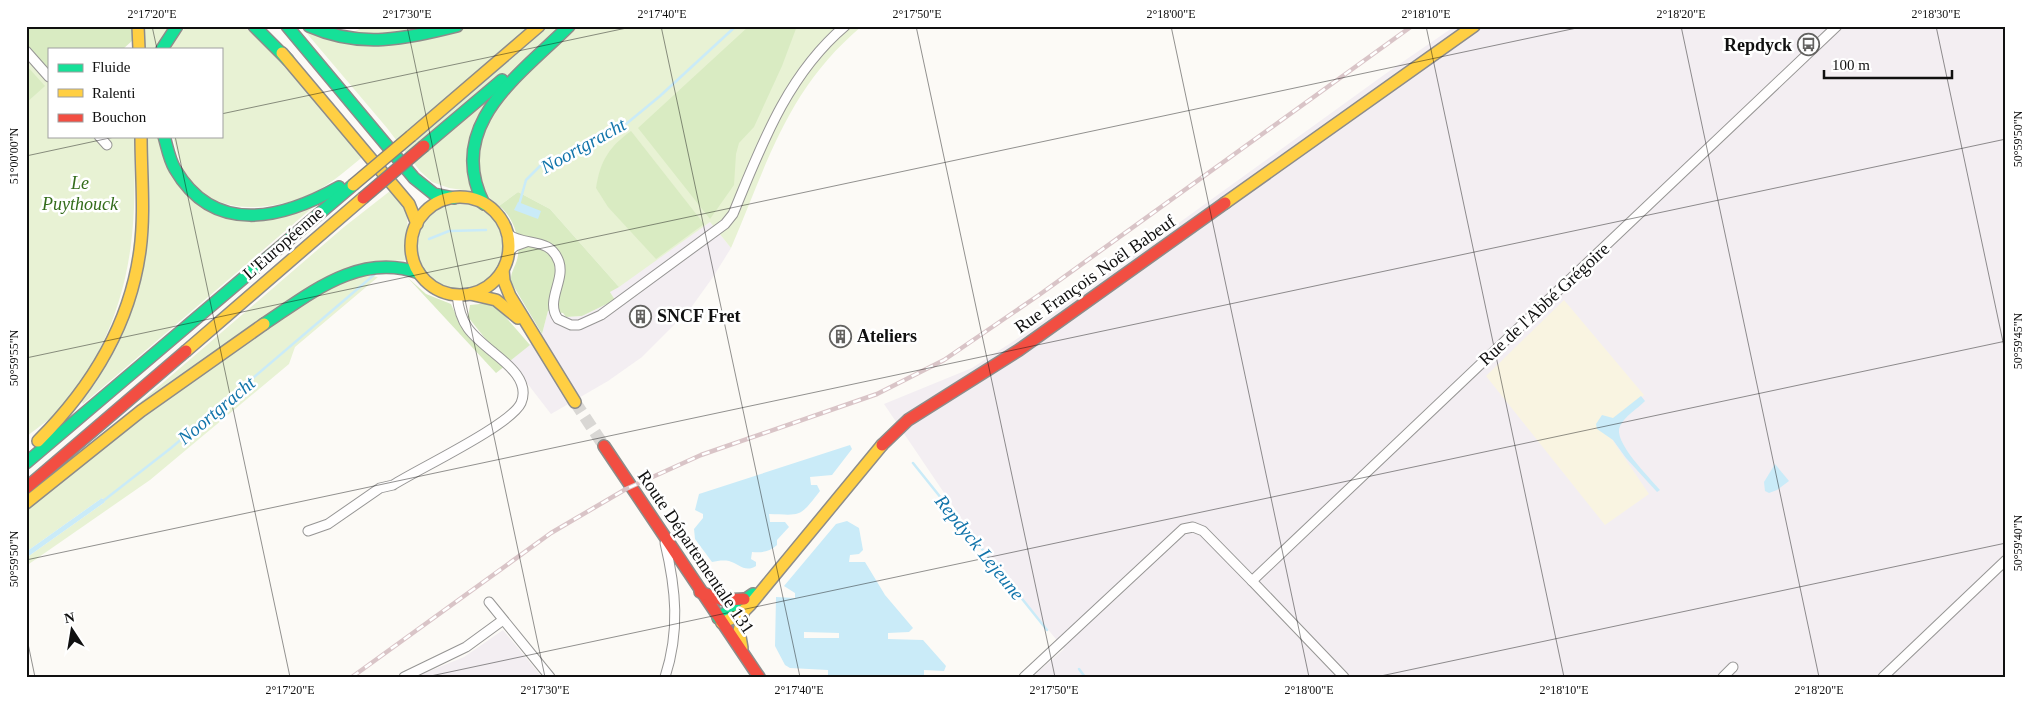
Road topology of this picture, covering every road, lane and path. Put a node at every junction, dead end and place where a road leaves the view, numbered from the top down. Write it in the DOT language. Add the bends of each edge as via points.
graph roads {
  1 [pos="138,26"];
  2 [pos="177,26"];
  3 [pos="254,26"];
  4 [pos="261,26"];
  5 [pos="287,26"];
  6 [pos="309,26"];
  7 [pos="457,26"];
  8 [pos="539,26"];
  9 [pos="564,26"];
  10 [pos="569,26"];
  11 [pos="845,26"];
  12 [pos="1474,26"];
  13 [pos="1837,26"];
  14 [pos="139,48"];
  15 [pos="163,48"];
  16 [pos="26,51"];
  17 [pos="288,60"];
  18 [pos="48,76"];
  19 [pos="101,138"];
  20 [pos="141,138"];
  21 [pos="165,138"];
  22 [pos="107,145"];
  23 [pos="351,182"];
  24 [pos="454,198"];
  25 [pos="484,204"];
  26 [pos="417,224"];
  27 [pos="508,234"];
  28 [pos="534,241"];
  29 [pos="509,251"];
  30 [pos="503,270"];
  31 [pos="419,273"];
  32 [pos="470,294"];
  33 [pos="457,295"];
  34 [pos="535,338"];
  35 [pos="575,402"];
  36 [pos="604,446"];
  37 [pos="26,452"];
  38 [pos="26,463"];
  39 [pos="26,488"];
  40 [pos="26,503"];
  41 [pos="308,531"];
  42 [pos="664,538"];
  43 [pos="2006,560"];
  44 [pos="1252,581"];
  45 [pos="766,583"];
  46 [pos="700,592"];
  47 [pos="750,597"];
  48 [pos="489,602"];
  49 [pos="744,610"];
  50 [pos="503,620"];
  51 [pos="720,620"];
  52 [pos="743,653"];
  53 [pos="1734,667"];
  54 [pos="404,677"];
  55 [pos="550,677"];
  56 [pos="665,677"];
  57 [pos="760,677"];
  58 [pos="1024,677"];
  59 [pos="1344,677"];
  60 [pos="1722,677"];
  61 [pos="1883,677"];
  1 -- 14 [label="main road"];
  2 -- 15 [label="main road"];
  3 -- 17 [label="main road"];
  4 -- 17 [label="main road"];
  5 -- 24 [label="main road" via="414,178 434,194"];
  6 -- 7 [label="main road" via="344,39 376,41"];
  8 -- 23 [label="main road, L'Européenne, bridge"];
  9 -- 39 [label="main road, L'Européenne, bridge"];
  10 -- 25 [label="main road" via="499,94 486,115 476,142 473,168 475,185"];
  11 -- 28 [label="street" via="809,63 787,96 765,136 733,214 725,224 619,304 584,324 570,325 561,321 553,306 560,274 559,263 549,247"];
  12 -- 45 [label="main road, Rue François Noël Babeuf" via="1019,350 908,420 883,442"];
  13 -- 44 [label="street, Rue de l'Abbé Grégoire"];
  16 -- 18 [label="street"];
  17 -- 26 [label="main road" via="406,200"];
  19 -- 22 [label="street"];
  20 -- 37 [label="main road" via="140,241 134,283 122,319 109,350 88,385 63,416"];
  21 -- 23 [label="main road" via="174,170 187,189 209,206 231,215 263,216 292,211"];
  23 -- 38 [label="main road, L'Européenne"];
  24 -- 25 [label="main road"];
  24 -- 26 [label="main road" via="432,207"];
  25 -- 27 [label="main road" via="497,214"];
  26 -- 31 [label="main road" via="412,247"];
  27 -- 28 [label="street"];
  27 -- 29 [label="main road"];
  28 -- 29 [label="street" via="518,244"];
  29 -- 30 [label="main road"];
  30 -- 32 [label="main road" via="488,286"];
  30 -- 34 [label="main road" via="508,293"];
  31 -- 33 [label="main road" via="436,288"];
  31 -- 40 [label="main road" via="391,267 370,268 347,273 321,286 128,420"];
  32 -- 33 [label="main road"];
  32 -- 34 [label="main road" via="500,302"];
  33 -- 41 [label="street" via="460,316 466,328 511,367 519,378 522,395 518,407 483,434 393,485 380,488 328,524"];
  34 -- 35 [label="main road"];
  36 -- 42 [label="main road, Route Départementale 131"];
  42 -- 46 [label="main road, Route Départementale 131"];
  42 -- 56 [label="street" via="673,575 676,614 674,644"];
  43 -- 61 [label="street"];
  44 -- 58 [label="street" via="1203,531 1193,527 1182,529"];
  44 -- 59 [label="street"];
  45 -- 47 [label="main road, Rue François Noël Babeuf"];
  45 -- 49 [label="main road, Rue François Noël Babeuf"];
  46 -- 47 [label="main road" via="728,600"];
  46 -- 51 [label="main road, Route Départementale 131"];
  47 -- 51 [label="main road, Rue François Noël Babeuf"];
  48 -- 50 [label="street"];
  49 -- 51 [label="main road, Rue François Noël Babeuf"];
  49 -- 52 [label="main road, Rue François Noël Babeuf" via="739,631"];
  50 -- 54 [label="street" via="466,648"];
  50 -- 55 [label="street"];
  51 -- 52 [label="main road, Route Départementale 131"];
  52 -- 57 [label="main road, Route Départementale 131"];
  53 -- 60 [label="street"];
}
